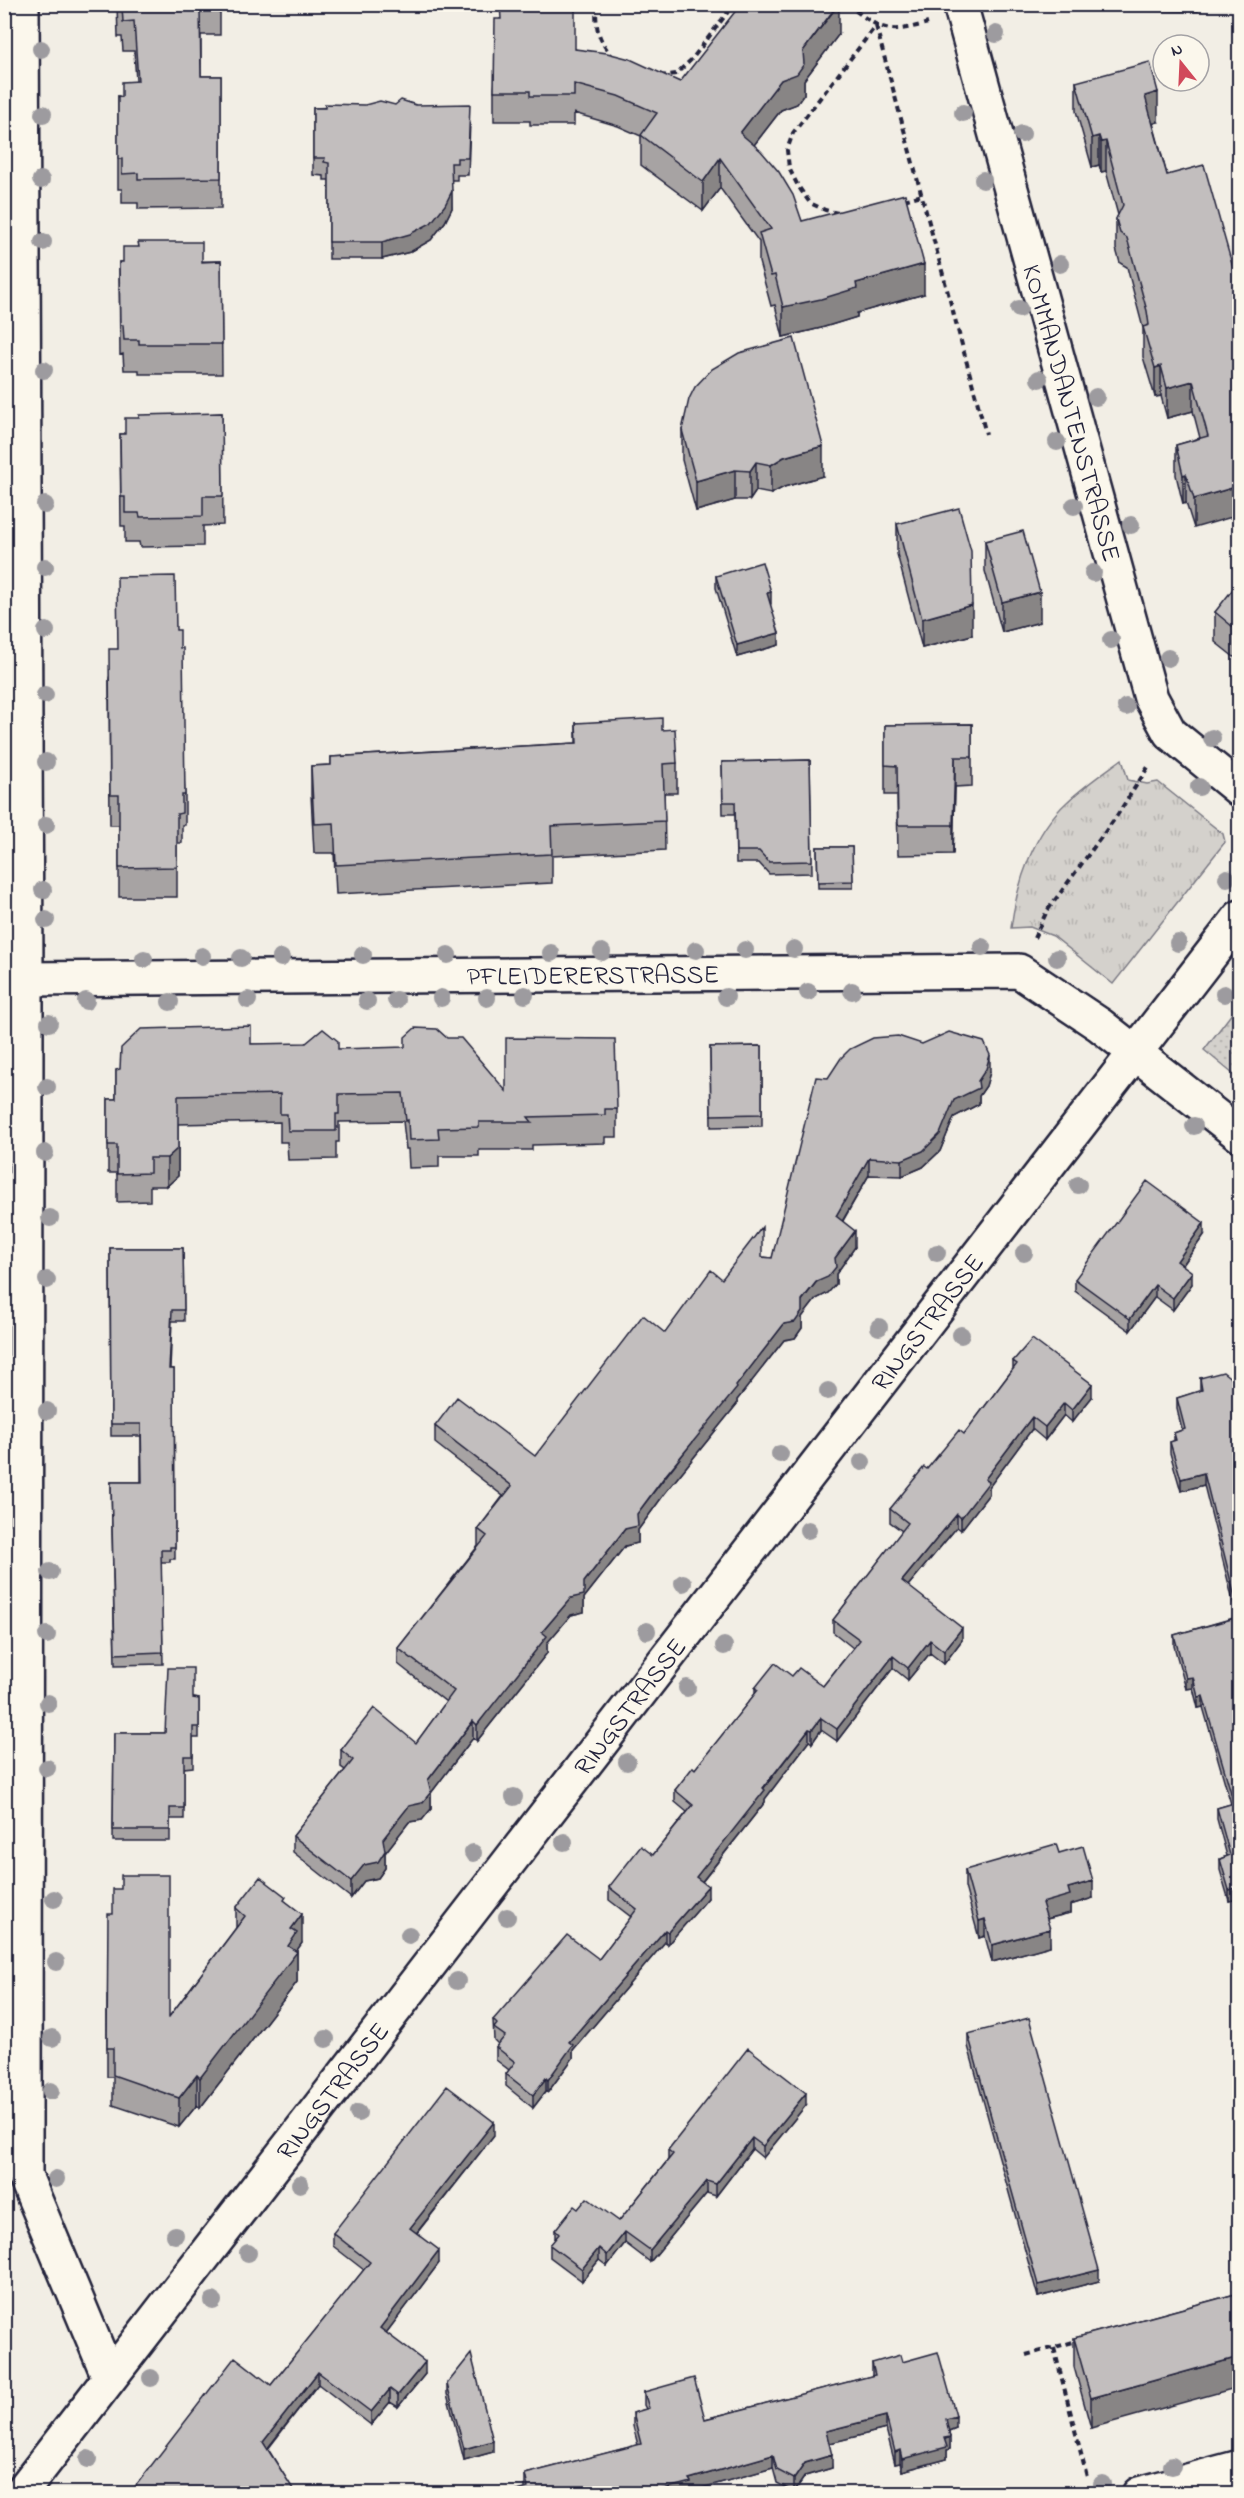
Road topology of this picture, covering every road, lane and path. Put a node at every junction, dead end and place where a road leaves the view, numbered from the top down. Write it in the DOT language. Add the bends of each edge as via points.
graph roads {
  1 [pos="22,4"];
  2 [pos="596,4"];
  3 [pos="734,4"];
  4 [pos="847,4"];
  5 [pos="960,4"];
  6 [pos="932,22"];
  7 [pos="876,26"];
  8 [pos="616,61"];
  9 [pos="657,76"];
  10 [pos="922,195"];
  11 [pos="900,200"];
  12 [pos="847,214"];
  13 [pos="13,233"];
  14 [pos="986,434"];
  15 [pos="1150,764"];
  16 [pos="1239,790"];
  17 [pos="1239,917"];
  18 [pos="1019,971"];
  19 [pos="26,980"];
  20 [pos="1135,1052"];
  21 [pos="1239,1135"];
  22 [pos="4,2125"];
  23 [pos="15,2170"];
  24 [pos="1086,2338"];
  25 [pos="1054,2348"];
  26 [pos="1026,2355"];
  27 [pos="109,2377"];
  28 [pos="1239,2467"];
  29 [pos="1087,2477"];
  30 [pos="20,2493"];
  31 [pos="1139,2493"];
  1 -- 13 [label="street"];
  2 -- 8 [label="path" via="600,43"];
  3 -- 9 [label="path" via="676,74"];
  4 -- 7 [label="path"];
  5 -- 16 [label="street, KOMMANDANTENSTRASSE" via="1151,698 1170,733"];
  6 -- 7 [label="path" via="902,30"];
  7 -- 10 [label="path"];
  7 -- 12 [label="path" via="793,133 787,150 789,168 810,202"];
  10 -- 11 [label="path"];
  10 -- 14 [label="path"];
  13 -- 19 [label="street"];
  15 -- 18 [label="path" via="1047,910"];
  17 -- 20 [label="street, RINGSTRASSE"];
  18 -- 19 [label="street, PFLEIDERERSTRASSE"];
  18 -- 20 [label="street"];
  19 -- 23 [label="street"];
  20 -- 21 [label="street"];
  20 -- 27 [label="street, RINGSTRASSE"];
  22 -- 23 [label="street"];
  23 -- 27 [label="street"];
  24 -- 25 [label="path"];
  25 -- 26 [label="path"];
  25 -- 29 [label="path"];
  27 -- 30 [label="street, RINGSTRASSE"];
  28 -- 31 [label="street"];
}
